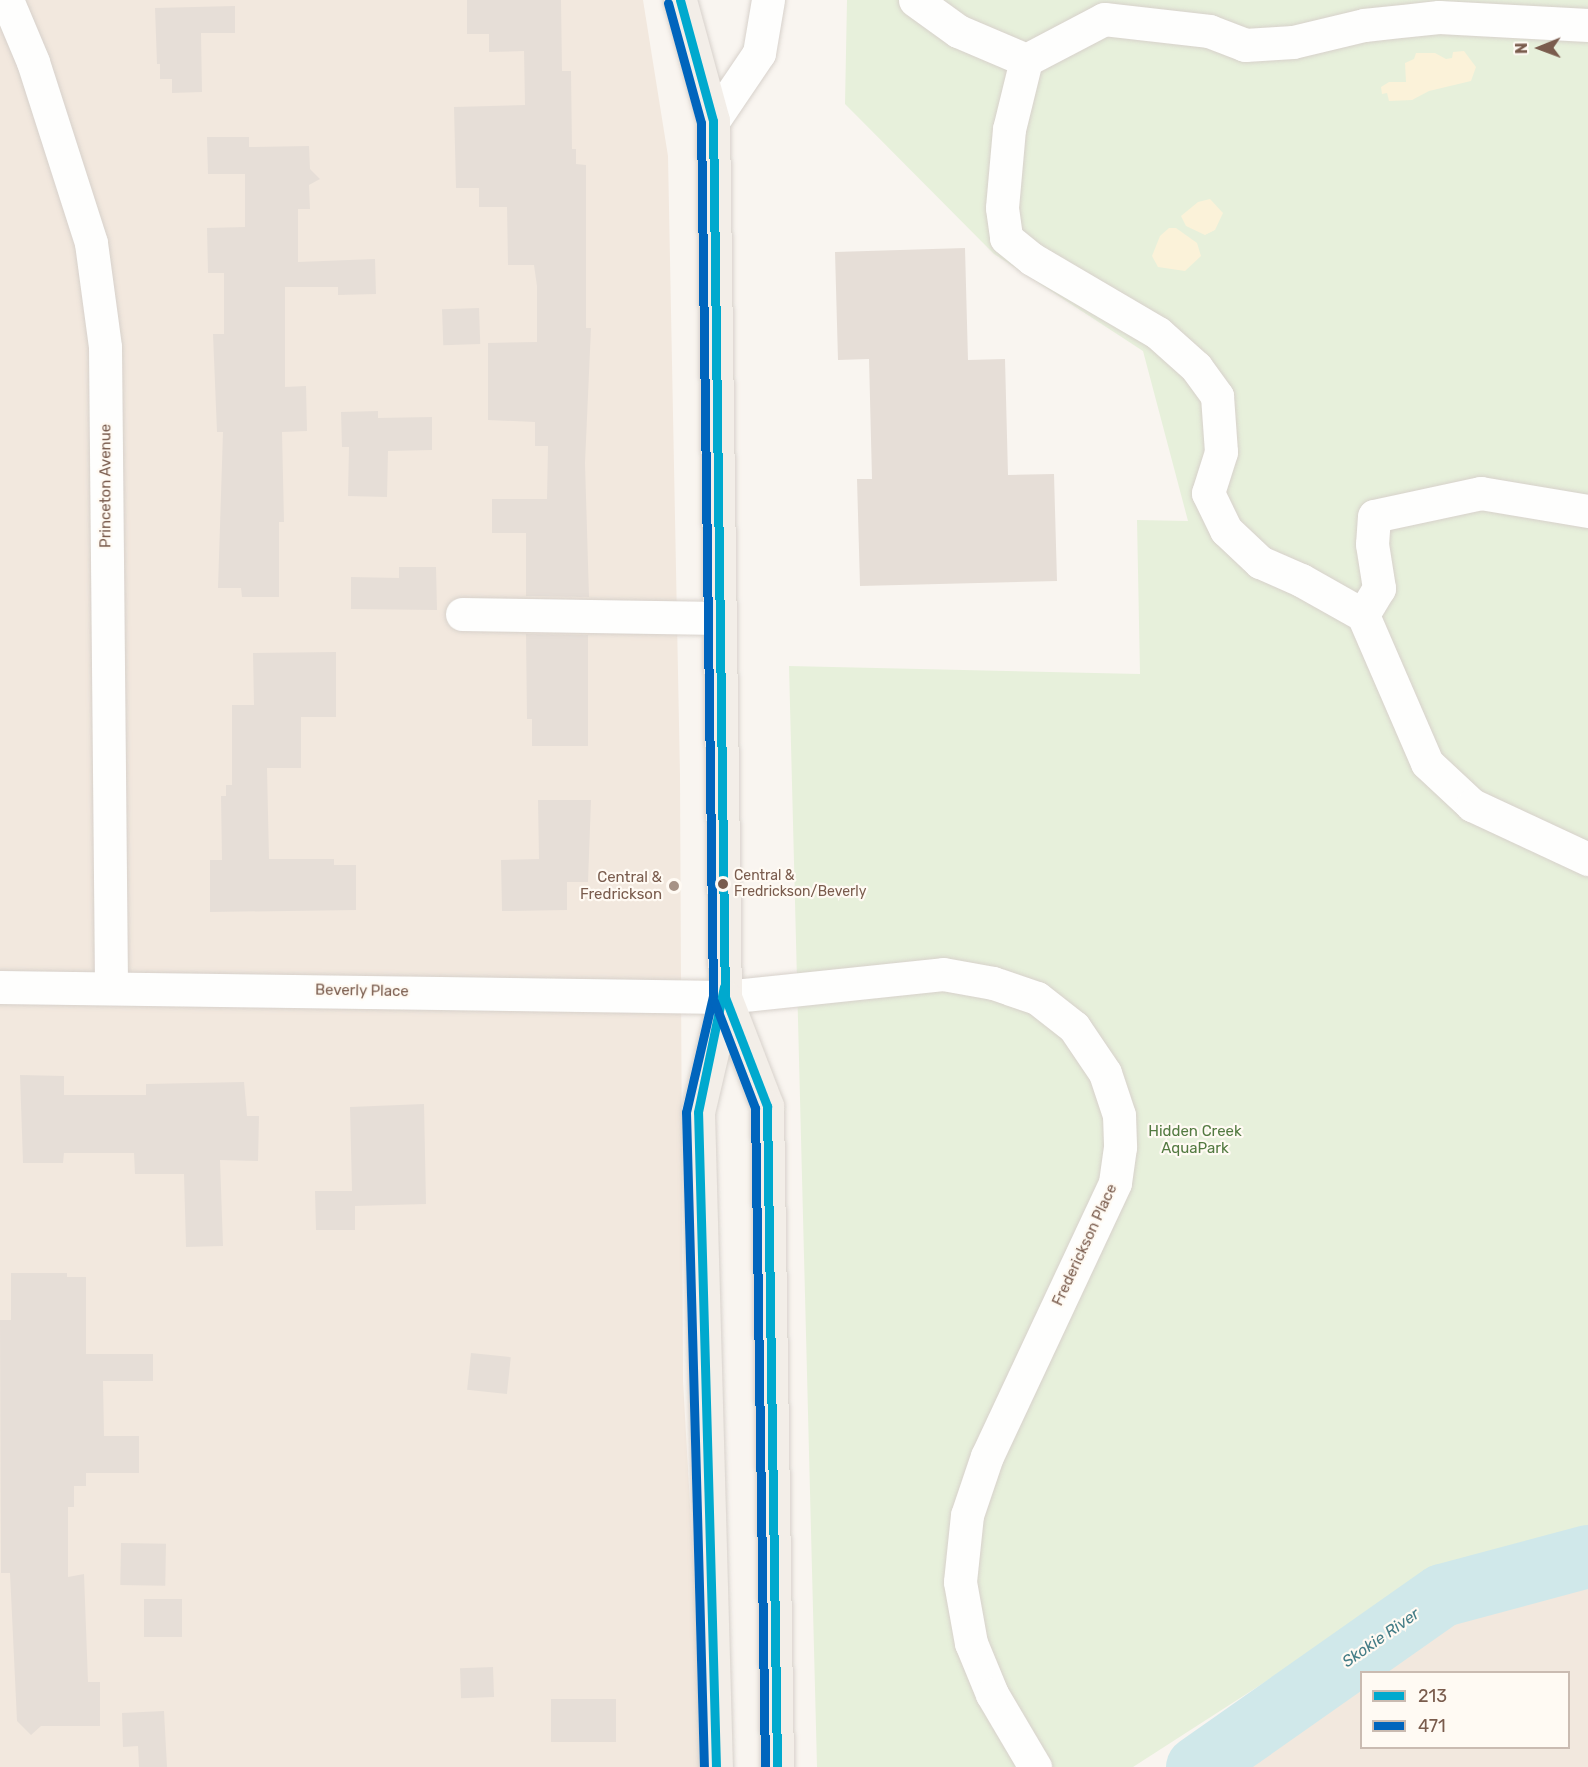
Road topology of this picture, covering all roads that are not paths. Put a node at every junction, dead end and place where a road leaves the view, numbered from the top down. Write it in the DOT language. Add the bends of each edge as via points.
graph roads {
  1 [pos="680,0"];
  2 [pos="768,0"];
  3 [pos="915,0"];
  4 [pos="8,3"];
  5 [pos="1588,25"];
  6 [pos="1026,60"];
  7 [pos="713,121"];
  8 [pos="1588,511"];
  9 [pos="462,614"];
  10 [pos="1363,615"];
  11 [pos="720,618"];
  12 [pos="1588,859"];
  13 [pos="0,987"];
  14 [pos="111,987"];
  15 [pos="725,998"];
  16 [pos="1034,1766"];
  17 [pos="716,1767"];
  18 [pos="777,1767"];
  1 -- 7 [label="main road"];
  2 -- 7 [label="street" via="759,53"];
  3 -- 6 [label="street" via="958,31"];
  4 -- 14 [label="street, Princeton Avenue" via="33,62 91,243 105,347"];
  5 -- 6 [label="street" via="1439,17 1364,25 1293,42 1245,45 1209,31 1104,19"];
  6 -- 10 [label="street" via="1009,129 1002,208 1006,238 1032,259 1158,333 1196,367 1217,396 1221,452 1208,494 1226,530 1260,562"];
  7 -- 11 [label="main road"];
  8 -- 10 [label="street" via="1481,493 1374,516 1372,544 1379,588"];
  9 -- 11 [label="street"];
  10 -- 12 [label="street" via="1427,763 1472,805"];
  11 -- 15 [label="main road"];
  13 -- 14 [label="street, Beverly Place"];
  14 -- 15 [label="street, Beverly Place"];
  15 -- 16 [label="street, Frederickson Place" via="943,974 993,982 1037,998 1074,1027 1105,1073 1119,1115 1115,1183 987,1456 967,1515 960,1582 970,1643 992,1694"];
  15 -- 17 [label="main road" via="698,1112"];
  15 -- 18 [label="main road" via="768,1106"];
}
